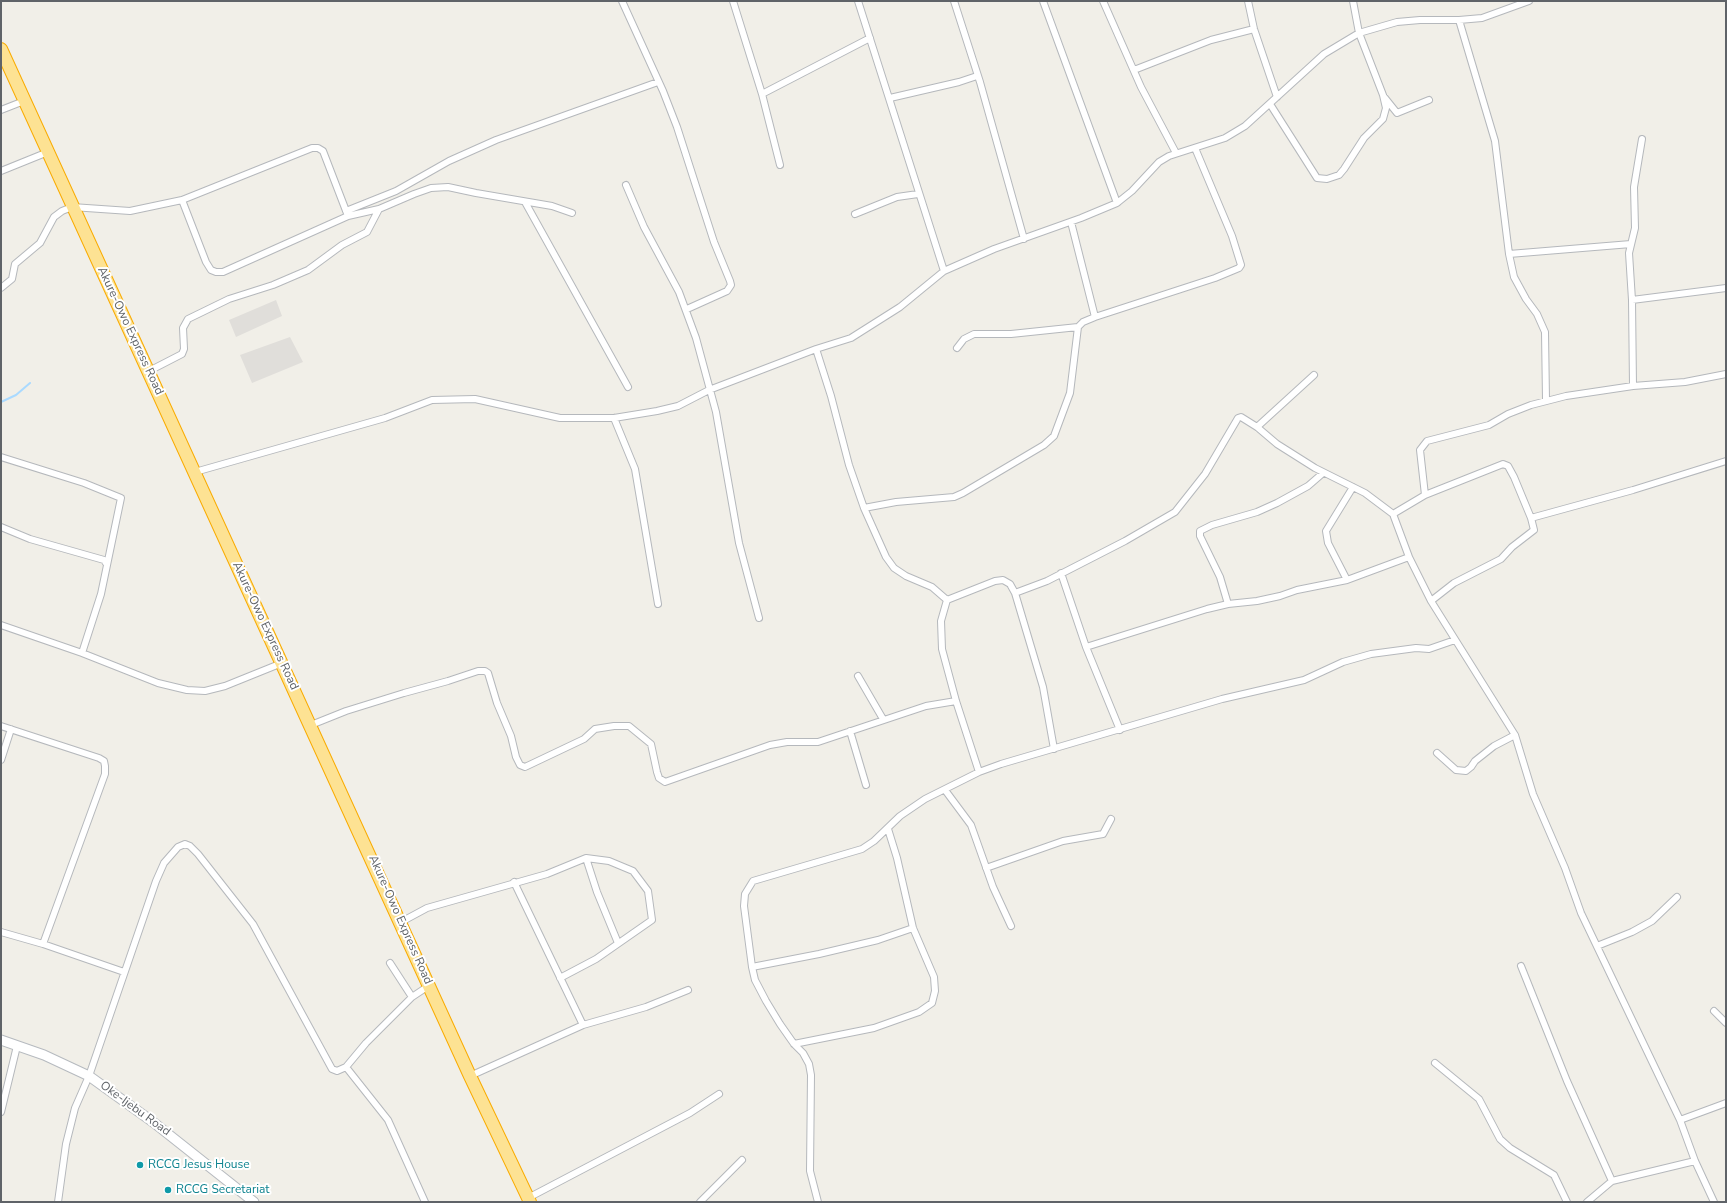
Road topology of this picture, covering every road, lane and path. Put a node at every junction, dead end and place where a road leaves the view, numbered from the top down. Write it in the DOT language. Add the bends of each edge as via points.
graph roads {
  1 [pos="622,1"];
  2 [pos="733,1"];
  3 [pos="858,1"];
  4 [pos="954,1"];
  5 [pos="1043,1"];
  6 [pos="1104,1"];
  7 [pos="1248,1"];
  8 [pos="1353,1"];
  9 [pos="1529,1"];
  10 [pos="1459,20"];
  11 [pos="1254,29"];
  12 [pos="1359,34"];
  13 [pos="870,38"];
  14 [pos="1,49"];
  15 [pos="1134,70"];
  16 [pos="977,76"];
  17 [pos="658,82"];
  18 [pos="762,94"];
  19 [pos="1383,95"];
  20 [pos="1277,97"];
  21 [pos="890,98"];
  22 [pos="1429,100"];
  23 [pos="24,101"];
  24 [pos="1270,104"];
  25 [pos="1,110"];
  26 [pos="1642,139"];
  27 [pos="1195,148"];
  28 [pos="48,152"];
  29 [pos="1176,153"];
  30 [pos="780,165"];
  31 [pos="1,171"];
  32 [pos="626,185"];
  33 [pos="918,194"];
  34 [pos="182,200"];
  35 [pos="525,202"];
  36 [pos="1117,203"];
  37 [pos="72,207"];
  38 [pos="379,209"];
  39 [pos="347,213"];
  40 [pos="572,213"];
  41 [pos="855,214"];
  42 [pos="1071,222"];
  43 [pos="1024,239"];
  44 [pos="1631,244"];
  45 [pos="1509,254"];
  46 [pos="944,271"];
  47 [pos="1,288"];
  48 [pos="1726,288"];
  49 [pos="1632,300"];
  50 [pos="687,309"];
  51 [pos="1094,317"];
  52 [pos="1078,328"];
  53 [pos="957,348"];
  54 [pos="816,349"];
  55 [pos="149,371"];
  56 [pos="1726,374"];
  57 [pos="1314,375"];
  58 [pos="1633,386"];
  59 [pos="628,387"];
  60 [pos="709,390"];
  61 [pos="1546,400"];
  62 [pos="614,418"];
  63 [pos="1256,427"];
  64 [pos="1,457"];
  65 [pos="1726,461"];
  66 [pos="196,472"];
  67 [pos="1323,473"];
  68 [pos="1353,487"];
  69 [pos="1425,495"];
  70 [pos="864,508"];
  71 [pos="1393,514"];
  72 [pos="1531,518"];
  73 [pos="1,527"];
  74 [pos="1409,557"];
  75 [pos="106,562"];
  76 [pos="1061,573"];
  77 [pos="1347,580"];
  78 [pos="1016,593"];
  79 [pos="947,600"];
  80 [pos="1431,601"];
  81 [pos="658,604"];
  82 [pos="1228,604"];
  83 [pos="759,618"];
  84 [pos="1,625"];
  85 [pos="1455,640"];
  86 [pos="1086,647"];
  87 [pos="82,653"];
  88 [pos="282,663"];
  89 [pos="858,676"];
  90 [pos="956,701"];
  91 [pos="883,719"];
  92 [pos="311,725"];
  93 [pos="1,726"];
  94 [pos="11,729"];
  95 [pos="1120,730"];
  96 [pos="850,731"];
  97 [pos="1515,735"];
  98 [pos="1054,749"];
  99 [pos="1437,754"];
  100 [pos="1,760"];
  101 [pos="980,772"];
  102 [pos="866,784"];
  103 [pos="945,790"];
  104 [pos="1111,818"];
  105 [pos="888,829"];
  106 [pos="586,858"];
  107 [pos="986,868"];
  108 [pos="514,882"];
  109 [pos="1677,897"];
  110 [pos="401,922"];
  111 [pos="1010,926"];
  112 [pos="913,928"];
  113 [pos="1,932"];
  114 [pos="618,943"];
  115 [pos="43,944"];
  116 [pos="1597,946"];
  117 [pos="390,963"];
  118 [pos="1521,966"];
  119 [pos="752,967"];
  120 [pos="124,972"];
  121 [pos="560,978"];
  122 [pos="430,985"];
  123 [pos="688,990"];
  124 [pos="412,997"];
  125 [pos="1714,1011"];
  126 [pos="1726,1022"];
  127 [pos="584,1025"];
  128 [pos="1,1040"];
  129 [pos="794,1044"];
  130 [pos="17,1046"];
  131 [pos="1435,1063"];
  132 [pos="346,1067"];
  133 [pos="89,1076"];
  134 [pos="470,1076"];
  135 [pos="719,1094"];
  136 [pos="2,1102"];
  137 [pos="1726,1103"];
  138 [pos="1,1112"];
  139 [pos="1680,1120"];
  140 [pos="742,1160"];
  141 [pos="1695,1161"];
  142 [pos="1612,1181"];
  143 [pos="529,1200"];
  144 [pos="58,1202"];
  145 [pos="254,1202"];
  146 [pos="425,1202"];
  147 [pos="700,1202"];
  148 [pos="818,1202"];
  149 [pos="1567,1202"];
  150 [pos="1587,1202"];
  151 [pos="1714,1202"];
  1 -- 17 [label="street"];
  2 -- 18 [label="street"];
  3 -- 13 [label="street"];
  4 -- 16 [label="street"];
  5 -- 36 [label="street"];
  6 -- 15 [label="street"];
  7 -- 11 [label="street"];
  8 -- 12 [label="street"];
  9 -- 10 [label="street" via="1482,18"];
  10 -- 12 [label="street" via="1397,22"];
  10 -- 45 [label="street" via="1495,141"];
  11 -- 15 [label="street" via="1211,40"];
  11 -- 20 [label="street"];
  12 -- 19 [label="street"];
  12 -- 20 [label="street" via="1324,54"];
  13 -- 18 [label="street"];
  13 -- 21 [label="street"];
  14 -- 23 [label="highway, Akure-Owo Express Road"];
  15 -- 29 [label="street"];
  16 -- 21 [label="street"];
  16 -- 43 [label="street"];
  17 -- 39 [label="street" via="496,140"];
  17 -- 50 [label="street" via="677,127 714,242 730,281 727,291"];
  18 -- 30 [label="street"];
  19 -- 22 [label="street" via="1397,112"];
  19 -- 24 [label="street" via="1386,108 1383,119 1364,138 1339,175 1322,179 1317,178"];
  20 -- 24 [label="street"];
  21 -- 33 [label="street"];
  23 -- 25 [label="street"];
  23 -- 28 [label="highway, Akure-Owo Express Road"];
  24 -- 27 [label="street" via="1245,126 1225,138"];
  26 -- 44 [label="street" via="1634,187 1634,228"];
  27 -- 29 [label="street"];
  27 -- 51 [label="street" via="1232,236 1241,265 1215,278"];
  28 -- 31 [label="street"];
  28 -- 37 [label="highway, Akure-Owo Express Road"];
  29 -- 36 [label="street" via="1160,162"];
  32 -- 50 [label="street" via="644,227 671,274"];
  33 -- 41 [label="street" via="897,197"];
  33 -- 46 [label="street"];
  34 -- 37 [label="street" via="130,211"];
  34 -- 39 [label="street" via="318,148 323,151"];
  34 -- 39 [label="street" via="206,262 211,270 216,272 223,272"];
  35 -- 38 [label="street" via="440,186"];
  35 -- 40 [label="street" via="552,206"];
  35 -- 59 [label="street"];
  36 -- 42 [label="street"];
  37 -- 47 [label="street" via="54,217 40,243 15,264 12,279"];
  37 -- 55 [label="highway, Akure-Owo Express Road"];
  38 -- 39 [label="street"];
  38 -- 55 [label="street" via="367,232 342,244 308,270 273,285 228,299 188,320 184,328 182,354"];
  42 -- 43 [label="street"];
  42 -- 51 [label="street"];
  43 -- 46 [label="street"];
  44 -- 45 [label="street"];
  44 -- 49 [label="street" via="1629,268"];
  45 -- 61 [label="street" via="1514,277 1545,332"];
  46 -- 54 [label="street" via="900,306 851,338"];
  48 -- 49 [label="street"];
  49 -- 58 [label="street"];
  50 -- 60 [label="street"];
  51 -- 52 [label="street" via="1083,322"];
  52 -- 53 [label="street" via="974,334 964,338"];
  52 -- 70 [label="street" via="1070,393 1054,436 1044,446 963,494"];
  54 -- 60 [label="street"];
  54 -- 70 [label="street"];
  55 -- 66 [label="highway, Akure-Owo Express Road"];
  56 -- 58 [label="street" via="1685,382"];
  57 -- 63 [label="street"];
  58 -- 61 [label="street"];
  60 -- 62 [label="street" via="678,406"];
  60 -- 83 [label="street" via="716,412 735,524"];
  61 -- 69 [label="street" via="1508,414 1489,425 1427,441 1420,450"];
  62 -- 66 [label="street" via="560,418 476,399 432,400 385,418"];
  62 -- 81 [label="street" via="631,454 635,469"];
  63 -- 67 [label="street" via="1277,444"];
  63 -- 76 [label="street" via="1241,417 1238,418 1205,474 1175,512"];
  64 -- 75 [label="street" via="84,483 119,497 121,501"];
  65 -- 72 [label="street"];
  66 -- 88 [label="highway, Akure-Owo Express Road"];
  67 -- 68 [label="street"];
  67 -- 82 [label="street" via="1308,486 1277,503 1200,531 1220,577"];
  68 -- 71 [label="street"];
  68 -- 77 [label="street" via="1326,531 1328,544"];
  69 -- 71 [label="street"];
  69 -- 72 [label="street" via="1503,464 1508,466 1514,477"];
  70 -- 79 [label="street" via="879,545 894,568 932,587"];
  71 -- 74 [label="street"];
  72 -- 80 [label="street" via="1534,530 1501,559 1454,583"];
  73 -- 75 [label="street" via="30,539"];
  74 -- 77 [label="street"];
  74 -- 80 [label="street"];
  75 -- 87 [label="street" via="101,594"];
  76 -- 78 [label="street"];
  76 -- 86 [label="street"];
  77 -- 82 [label="street" via="1257,601"];
  78 -- 79 [label="street" via="1010,584 1003,580 985,584"];
  78 -- 98 [label="street" via="1044,687"];
  79 -- 90 [label="street" via="942,612 940,632"];
  80 -- 85 [label="street"];
  82 -- 86 [label="street"];
  84 -- 87 [label="street"];
  85 -- 95 [label="street" via="1430,649 1416,648 1371,654 1343,662 1304,680 1222,699"];
  85 -- 97 [label="street"];
  86 -- 95 [label="street"];
  87 -- 88 [label="street" via="158,683 205,691 225,686"];
  88 -- 92 [label="highway, Akure-Owo Express Road"];
  89 -- 91 [label="street"];
  90 -- 91 [label="street" via="926,706"];
  90 -- 101 [label="street"];
  91 -- 96 [label="street"];
  92 -- 96 [label="street" via="368,704 481,670 488,673 511,736 517,761 525,767 584,738 595,729 614,726 628,726 651,744 659,778 665,782 770,745 818,742"];
  92 -- 110 [label="highway, Akure-Owo Express Road"];
  93 -- 94 [label="street"];
  94 -- 100 [label="street"];
  94 -- 115 [label="street" via="99,758 104,761 105,766 105,774"];
  95 -- 98 [label="street"];
  96 -- 102 [label="street"];
  97 -- 99 [label="street" via="1494,746 1466,770 1456,770"];
  97 -- 116 [label="street" via="1534,794 1581,913"];
  98 -- 101 [label="street"];
  101 -- 103 [label="street"];
  103 -- 105 [label="street" via="914,806"];
  103 -- 107 [label="street" via="971,825"];
  104 -- 107 [label="street" via="1103,834 1063,841"];
  105 -- 112 [label="street"];
  105 -- 119 [label="street" via="862,848 753,881 745,894 744,906"];
  106 -- 108 [label="street" via="547,874"];
  106 -- 114 [label="street"];
  106 -- 114 [label="street" via="609,862 633,871 648,891 652,920"];
  107 -- 111 [label="street"];
  108 -- 110 [label="street" via="427,908"];
  108 -- 121 [label="street"];
  109 -- 116 [label="street" via="1652,921"];
  110 -- 122 [label="highway, Akure-Owo Express Road"];
  112 -- 119 [label="street" via="878,940"];
  112 -- 129 [label="street" via="934,977 936,991 932,1003 919,1012 874,1028"];
  113 -- 115 [label="street"];
  114 -- 121 [label="street" via="596,959"];
  115 -- 120 [label="street"];
  116 -- 139 [label="street"];
  117 -- 124 [label="street"];
  118 -- 142 [label="street" via="1567,1081"];
  119 -- 129 [label="street" via="755,980 766,1001"];
  120 -- 132 [label="street" via="164,864 178,847 185,844 190,846 253,924 332,1069 337,1071"];
  120 -- 133 [label="street"];
  121 -- 127 [label="street"];
  122 -- 124 [label="street"];
  122 -- 134 [label="highway, Akure-Owo Express Road"];
  123 -- 127 [label="street"];
  124 -- 132 [label="street"];
  125 -- 126 [label="street"];
  127 -- 134 [label="street"];
  128 -- 130 [label="main road, Oke-Ijebu Road"];
  129 -- 148 [label="street" via="803,1053 811,1075 810,1171"];
  130 -- 133 [label="main road, Oke-Ijebu Road" via="44,1055"];
  130 -- 136 [label="street"];
  131 -- 149 [label="street" via="1478,1099 1500,1139 1554,1175"];
  132 -- 146 [label="street" via="388,1120"];
  133 -- 144 [label="street" via="75,1108 66,1144"];
  133 -- 145 [label="main road, Oke-Ijebu Road" via="153,1122"];
  134 -- 143 [label="highway, Akure-Owo Express Road"];
  135 -- 143 [label="street" via="690,1113"];
  136 -- 138 [label="street"];
  137 -- 139 [label="street"];
  139 -- 141 [label="street"];
  140 -- 147 [label="street"];
  141 -- 142 [label="street"];
  141 -- 151 [label="street"];
  142 -- 150 [label="street"];
}
